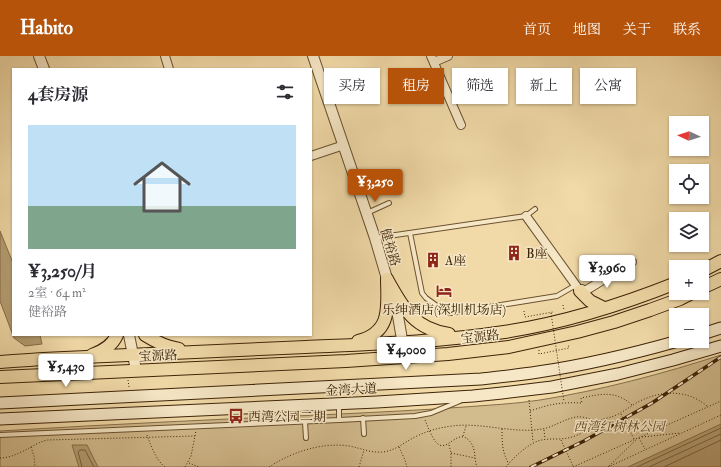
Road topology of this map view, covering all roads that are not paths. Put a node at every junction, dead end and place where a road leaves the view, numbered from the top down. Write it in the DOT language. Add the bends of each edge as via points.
graph roads {
  1 [pos="39,56"];
  2 [pos="165,56"];
  3 [pos="313,56"];
  4 [pos="448,56"];
  5 [pos="433,59"];
  6 [pos="44,68"];
  7 [pos="169,68"];
  8 [pos="461,125"];
  9 [pos="344,145"];
  10 [pos="312,156"];
  11 [pos="389,203"];
  12 [pos="536,209"];
  13 [pos="366,213"];
  14 [pos="526,216"];
  15 [pos="410,233"];
  16 [pos="375,238"];
  17 [pos="721,261"];
  18 [pos="632,262"];
  19 [pos="709,267"];
  20 [pos="387,279"];
  21 [pos="721,279"];
  22 [pos="709,285"];
  23 [pos="669,286"];
  24 [pos="579,287"];
  25 [pos="677,300"];
  26 [pos="604,308"];
  27 [pos="567,314"];
  28 [pos="721,328"];
  29 [pos="709,332"];
  30 [pos="116,336"];
  31 [pos="130,336"];
  32 [pos="147,336"];
  33 [pos="474,336"];
  34 [pos="403,342"];
  35 [pos="669,344"];
  36 [pos="345,345"];
  37 [pos="721,346"];
  38 [pos="198,352"];
  39 [pos="133,355"];
  40 [pos="405,357"];
  41 [pos="81,358"];
  42 [pos="0,362"];
  43 [pos="132,374"];
  44 [pos="0,377"];
  45 [pos="473,396"];
  46 [pos="0,403"];
  47 [pos="339,403"];
  48 [pos="12,418"];
  49 [pos="363,418"];
  50 [pos="0,419"];
  51 [pos="340,420"];
  52 [pos="305,422"];
  53 [pos="0,423"];
  54 [pos="364,434"];
  55 [pos="0,435"];
  56 [pos="306,438"];
  1 -- 6 [label="street"];
  2 -- 7 [label="street"];
  3 -- 9 [label="street, 健裕路"];
  4 -- 5 [label="street"];
  5 -- 8 [label="street"];
  9 -- 10 [label="street"];
  9 -- 13 [label="street, 健裕路"];
  11 -- 13 [label="lane"];
  12 -- 14 [label="lane"];
  13 -- 16 [label="street, 健裕路"];
  14 -- 15 [label="lane"];
  14 -- 24 [label="street"];
  15 -- 16 [label="lane"];
  15 -- 24 [label="lane" via="422,293 444,312 557,296"];
  16 -- 20 [label="street, 健裕路"];
  17 -- 19 [label="main road"];
  18 -- 24 [label="street" via="585,291"];
  20 -- 33 [label="main road" via="406,312 420,324 443,333"];
  20 -- 34 [label="street, 健裕路"];
  20 -- 36 [label="main road" via="386,310 381,328 369,337"];
  21 -- 22 [label="main road"];
  23 -- 26 [label="main road, 宝源路"];
  24 -- 26 [label="main road" via="590,301"];
  24 -- 27 [label="main road" via="581,305 578,311"];
  25 -- 40 [label="main road, 宝源路" via="614,322 509,347"];
  26 -- 27 [label="main road, 宝源路"];
  27 -- 33 [label="main road, 宝源路" via="525,328"];
  28 -- 29 [label="main road"];
  30 -- 41 [label="main road" via="107,348 99,353"];
  31 -- 39 [label="street"];
  32 -- 38 [label="main road" via="177,349"];
  33 -- 34 [label="main road, 宝源路"];
  34 -- 36 [label="main road, 宝源路"];
  34 -- 40 [label="street, 健裕路"];
  35 -- 46 [label="main road, 金湾大道" via="537,373 481,379"];
  36 -- 38 [label="main road, 宝源路"];
  37 -- 45 [label="main road, 金湾大道" via="582,382"];
  38 -- 39 [label="main road, 宝源路"];
  39 -- 41 [label="main road, 宝源路"];
  39 -- 43 [label="street"];
  40 -- 43 [label="main road, 宝源路"];
  41 -- 42 [label="main road, 宝源路"];
  43 -- 44 [label="main road, 宝源路"];
  45 -- 47 [label="main road, 金湾大道"];
  45 -- 49 [label="lane" via="423,415"];
  47 -- 48 [label="main road, 金湾大道"];
  47 -- 51 [label="lane"];
  48 -- 50 [label="main road, 金湾大道"];
  48 -- 53 [label="lane"];
  49 -- 51 [label="lane"];
  49 -- 54 [label="lane"];
  51 -- 52 [label="lane"];
  52 -- 55 [label="lane"];
  52 -- 56 [label="lane"];
}
